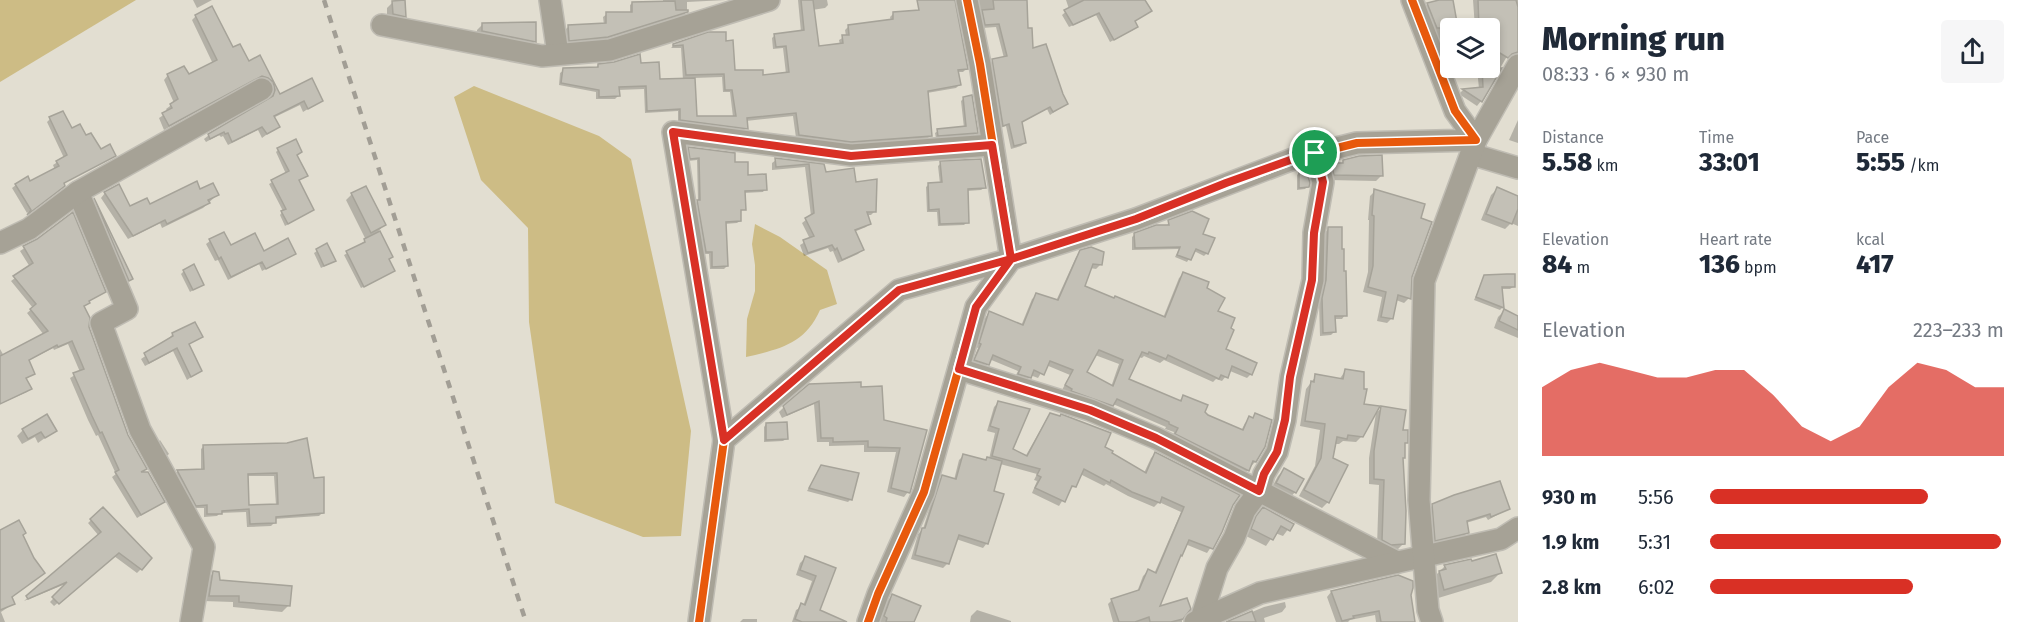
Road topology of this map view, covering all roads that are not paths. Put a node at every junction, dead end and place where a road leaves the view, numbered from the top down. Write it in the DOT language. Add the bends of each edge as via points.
graph roads {
  1 [pos="549,0"];
  2 [pos="769,0"];
  3 [pos="967,0"];
  4 [pos="1412,0"];
  5 [pos="382,25"];
  6 [pos="558,54"];
  7 [pos="1518,65"];
  8 [pos="262,88"];
  9 [pos="992,145"];
  10 [pos="1473,147"];
  11 [pos="1315,153"];
  12 [pos="1518,168"];
  13 [pos="78,192"];
  14 [pos="0,243"];
  15 [pos="1011,259"];
  16 [pos="959,369"];
  17 [pos="724,440"];
  18 [pos="1259,491"];
  19 [pos="1518,528"];
  20 [pos="1424,558"];
  21 [pos="1397,562"];
  22 [pos="1198,621"];
  23 [pos="191,622"];
  24 [pos="699,622"];
  25 [pos="868,622"];
  26 [pos="1432,622"];
  1 -- 6 [label="street"];
  2 -- 6 [label="street" via="610,50"];
  3 -- 9 [label="street"];
  4 -- 10 [label="street"];
  5 -- 6 [label="street" via="542,56"];
  7 -- 10 [label="street"];
  8 -- 13 [label="street"];
  9 -- 15 [label="street"];
  9 -- 17 [label="street" via="851,156 673,132"];
  10 -- 11 [label="street" via="1358,143"];
  10 -- 12 [label="street"];
  10 -- 20 [label="street" via="1424,281 1419,500"];
  11 -- 15 [label="street" via="1136,219"];
  11 -- 18 [label="street" via="1323,182 1314,233 1312,280 1277,452"];
  13 -- 14 [label="street" via="29,229"];
  13 -- 23 [label="street" via="127,309 100,323 140,430 204,547"];
  15 -- 16 [label="street" via="976,307"];
  15 -- 17 [label="street" via="899,290"];
  16 -- 18 [label="street" via="1090,410 1156,438"];
  16 -- 25 [label="street" via="924,492"];
  17 -- 24 [label="street"];
  18 -- 21 [label="street"];
  18 -- 22 [label="street" via="1216,568"];
  19 -- 20 [label="street" via="1501,539"];
  20 -- 21 [label="street"];
  20 -- 26 [label="street"];
  21 -- 22 [label="street" via="1260,593"];
}
